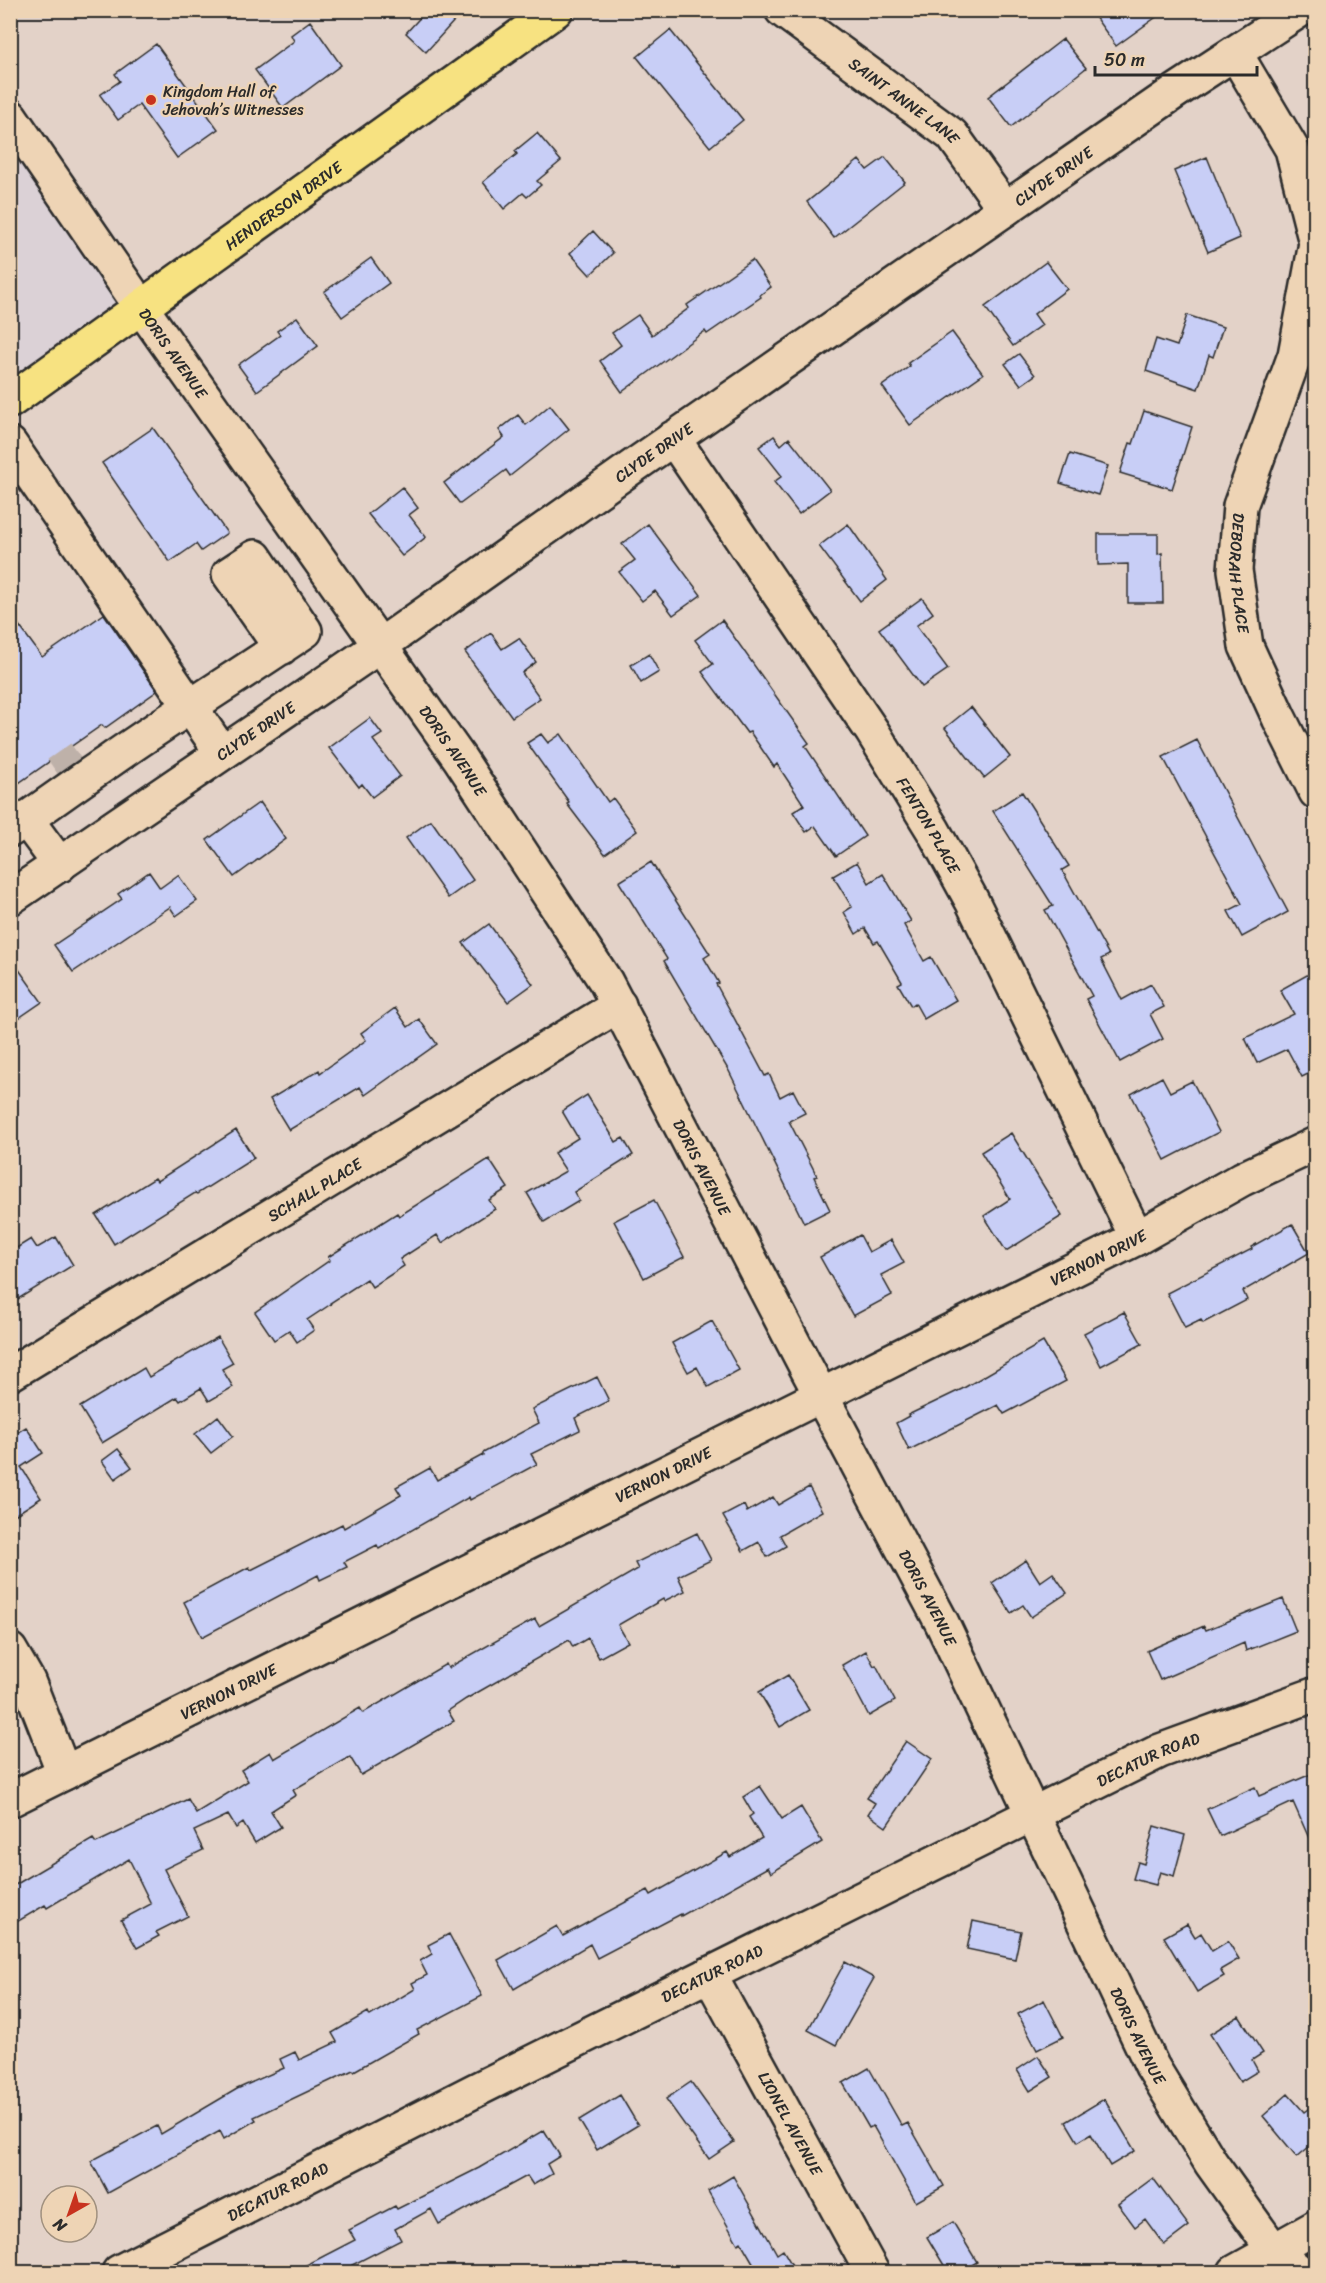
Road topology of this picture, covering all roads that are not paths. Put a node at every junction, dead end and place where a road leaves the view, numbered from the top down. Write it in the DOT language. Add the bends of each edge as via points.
graph roads {
  1 [pos="556,10"];
  2 [pos="782,10"];
  3 [pos="1300,10"];
  4 [pos="1235,53"];
  5 [pos="10,116"];
  6 [pos="1005,209"];
  7 [pos="1316,243"];
  8 [pos="141,307"];
  9 [pos="10,401"];
  10 [pos="674,438"];
  11 [pos="10,444"];
  12 [pos="381,645"];
  13 [pos="280,648"];
  14 [pos="191,706"];
  15 [pos="1304,740"];
  16 [pos="222,753"];
  17 [pos="56,790"];
  18 [pos="1316,792"];
  19 [pos="60,865"];
  20 [pos="10,898"];
  21 [pos="619,1005"];
  22 [pos="1316,1144"];
  23 [pos="1137,1238"];
  24 [pos="10,1374"];
  25 [pos="821,1395"];
  26 [pos="10,1650"];
  27 [pos="1316,1694"];
  28 [pos="64,1773"];
  29 [pos="10,1800"];
  30 [pos="1032,1812"];
  31 [pos="709,1974"];
  32 [pos="1316,2227"];
  33 [pos="1274,2251"];
  34 [pos="119,2272"];
  35 [pos="872,2272"];
  36 [pos="1235,2272"];
  37 [pos="1300,2272"];
  1 -- 8 [label="main road, HENDERSON DRIVE"];
  2 -- 6 [label="street, SAINT ANNE LANE" via="952,135"];
  3 -- 4 [label="street, CLYDE DRIVE"];
  4 -- 6 [label="street, CLYDE DRIVE"];
  4 -- 7 [label="street, DEBORAH PLACE" via="1292,148"];
  5 -- 8 [label="street, DORIS AVENUE"];
  6 -- 10 [label="street, CLYDE DRIVE"];
  7 -- 15 [label="street, DEBORAH PLACE" via="1295,355 1240,506 1235,570 1246,646"];
  8 -- 9 [label="main road, HENDERSON DRIVE"];
  8 -- 12 [label="street, DORIS AVENUE"];
  10 -- 12 [label="street, CLYDE DRIVE"];
  10 -- 23 [label="street, FENTON PLACE" via="872,731 933,830 972,901"];
  11 -- 14 [label="street"];
  12 -- 16 [label="street, CLYDE DRIVE"];
  12 -- 21 [label="street, DORIS AVENUE" via="460,759"];
  13 -- 14 [label="street"];
  14 -- 16 [label="street"];
  14 -- 17 [label="street"];
  15 -- 18 [label="street, DEBORAH PLACE"];
  16 -- 19 [label="street, CLYDE DRIVE"];
  17 -- 19 [label="street"];
  19 -- 20 [label="street, CLYDE DRIVE"];
  21 -- 24 [label="street, SCHALL PLACE"];
  21 -- 25 [label="street, DORIS AVENUE"];
  22 -- 23 [label="street, VERNON DRIVE" via="1242,1179"];
  23 -- 25 [label="street, VERNON DRIVE"];
  25 -- 28 [label="street, VERNON DRIVE"];
  25 -- 30 [label="street, DORIS AVENUE" via="942,1623"];
  26 -- 28 [label="street" via="28,1681"];
  27 -- 30 [label="street, DECATUR ROAD" via="1160,1750"];
  28 -- 29 [label="street, VERNON DRIVE"];
  30 -- 31 [label="street, DECATUR ROAD"];
  30 -- 33 [label="street, DORIS AVENUE" via="1152,2066 1211,2163"];
  31 -- 34 [label="street, DECATUR ROAD"];
  31 -- 35 [label="street, LIONEL AVENUE"];
  32 -- 33 [label="street"];
  33 -- 36 [label="street"];
  33 -- 37 [label="street, DORIS AVENUE"];
}
